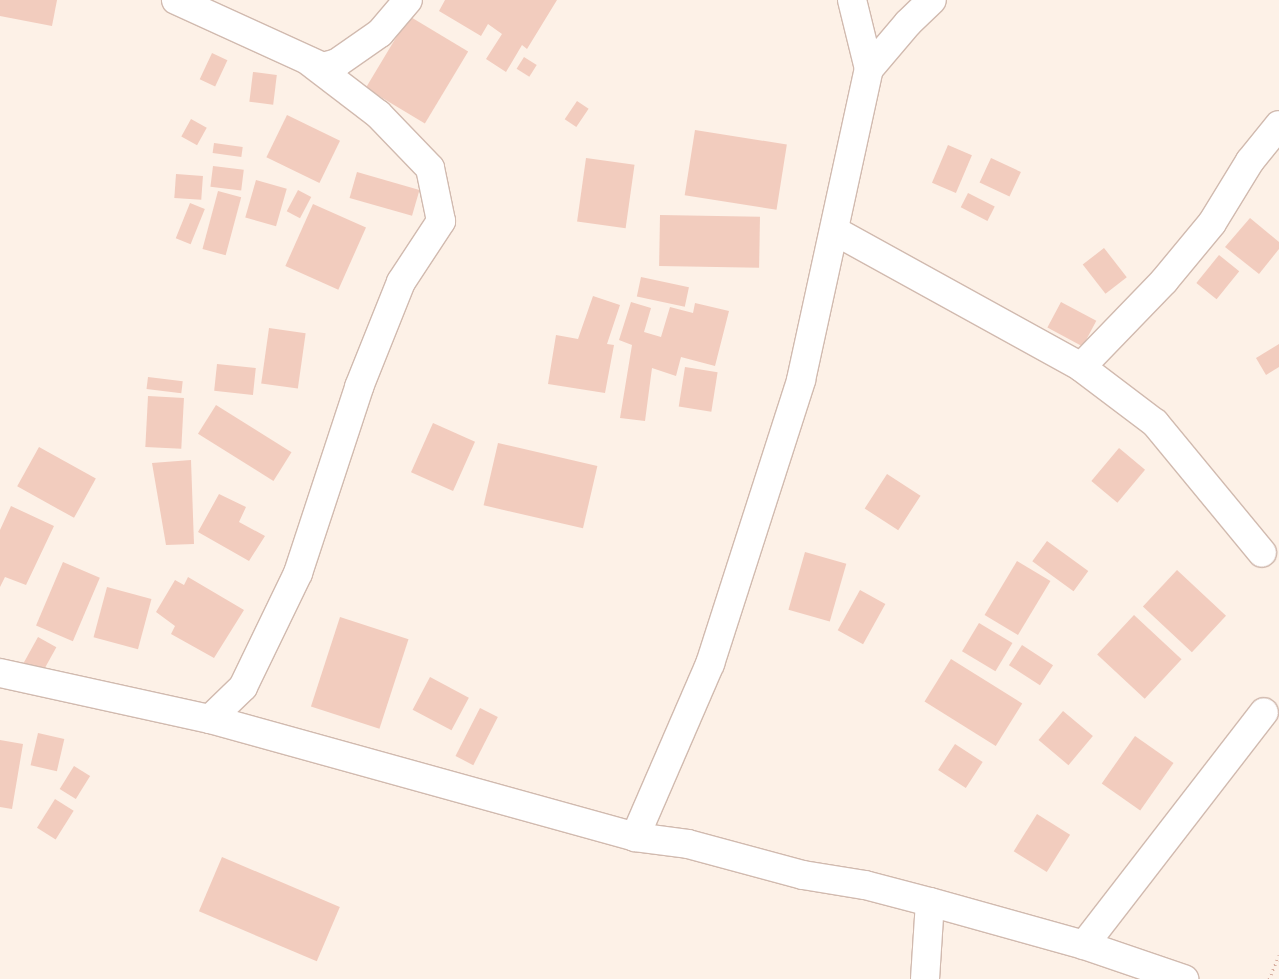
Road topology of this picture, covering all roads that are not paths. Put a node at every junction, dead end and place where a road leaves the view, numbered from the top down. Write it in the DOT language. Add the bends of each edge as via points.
graph roads {
  1 [pos="176,0"];
  2 [pos="408,0"];
  3 [pos="852,0"];
  4 [pos="932,0"];
  5 [pos="310,62"];
  6 [pos="869,69"];
  7 [pos="1279,125"];
  8 [pos="835,231"];
  9 [pos="1080,368"];
  10 [pos="1262,553"];
  11 [pos="0,673"];
  12 [pos="1264,712"];
  13 [pos="210,719"];
  14 [pos="635,837"];
  15 [pos="930,902"];
  16 [pos="1084,944"];
  17 [pos="925,979"];
  18 [pos="1184,979"];
  1 -- 5 [label="street"];
  2 -- 5 [label="street" via="380,33 337,64 323,67"];
  3 -- 6 [label="street"];
  4 -- 6 [label="street"];
  5 -- 13 [label="street" via="378,114 430,168 441,221 401,282 358,387 298,573 243,687"];
  6 -- 8 [label="street"];
  7 -- 9 [label="street" via="1250,161 1212,223 1164,281"];
  8 -- 9 [label="street"];
  8 -- 14 [label="street" via="800,380 710,664"];
  9 -- 10 [label="street" via="1155,423"];
  11 -- 13 [label="street"];
  12 -- 16 [label="street"];
  13 -- 14 [label="street"];
  14 -- 15 [label="street" via="688,844 803,875 865,885"];
  15 -- 16 [label="street"];
  15 -- 17 [label="street"];
  16 -- 18 [label="street"];
}
